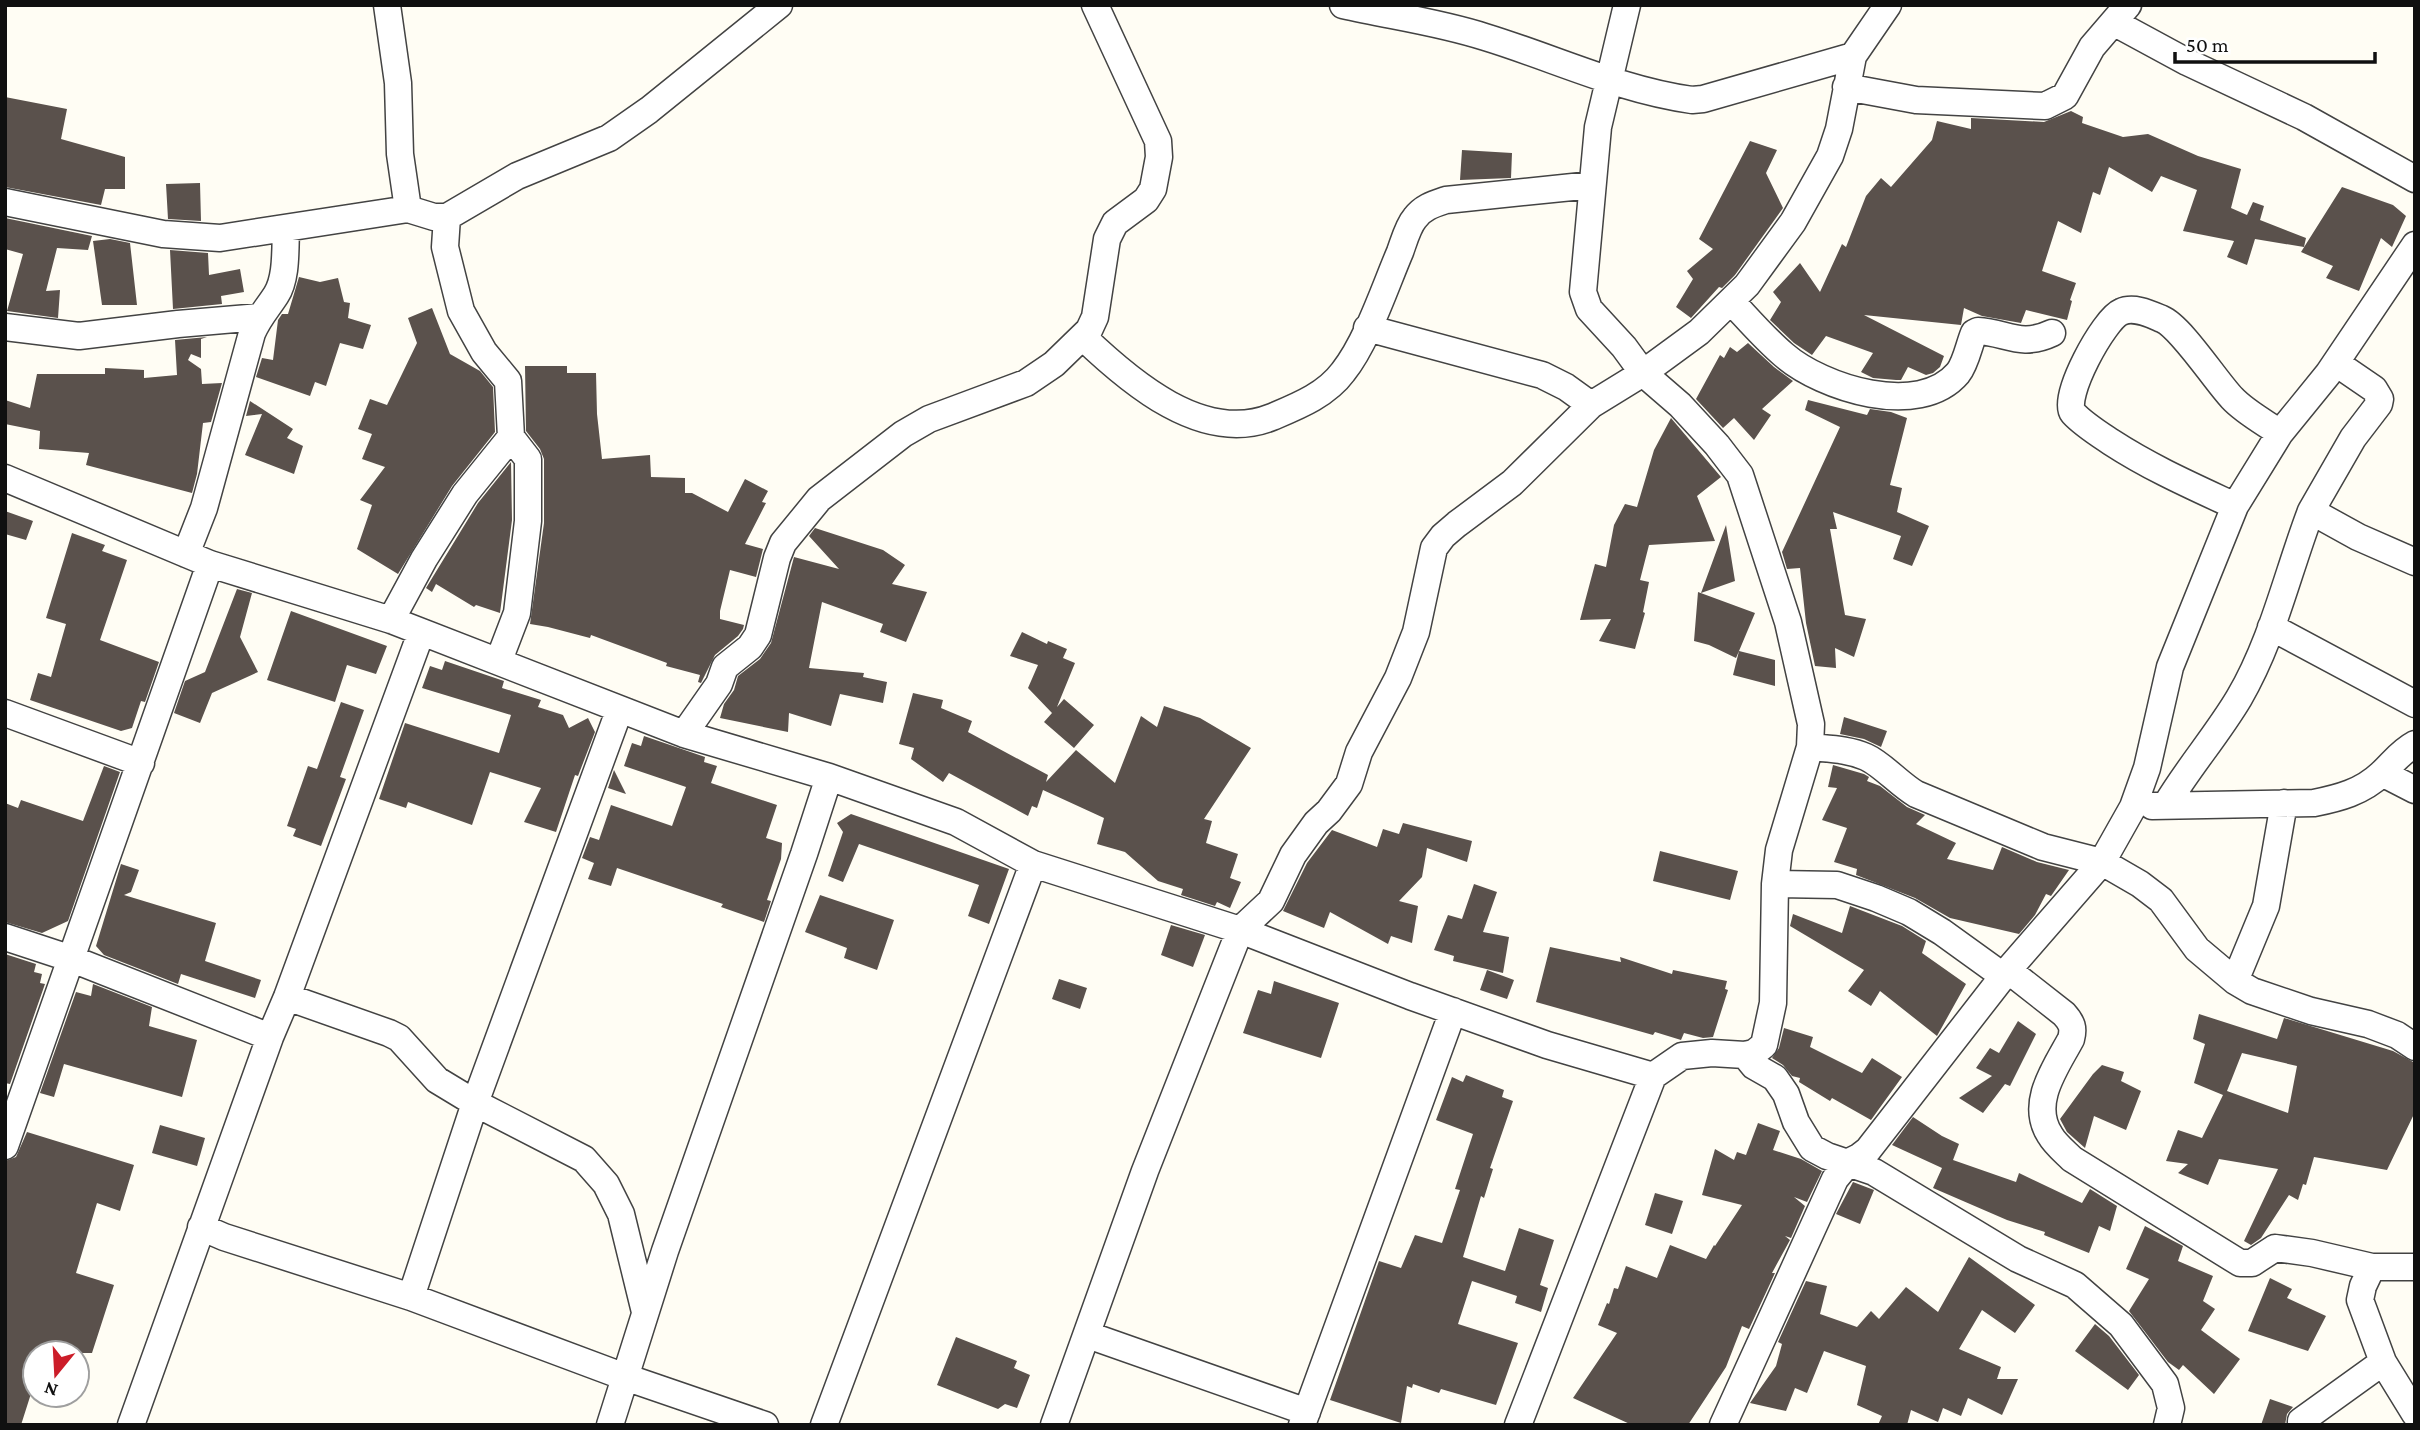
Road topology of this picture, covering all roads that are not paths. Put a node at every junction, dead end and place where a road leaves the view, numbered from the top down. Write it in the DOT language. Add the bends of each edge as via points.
graph roads {
  1 [pos="387,5"];
  2 [pos="779,5"];
  3 [pos="1095,5"];
  4 [pos="1343,5"];
  5 [pos="1627,5"];
  6 [pos="1888,5"];
  7 [pos="2121,14"];
  8 [pos="1853,56"];
  9 [pos="1608,80"];
  10 [pos="1846,87"];
  11 [pos="2415,179"];
  12 [pos="1592,185"];
  13 [pos="5,202"];
  14 [pos="408,209"];
  15 [pos="447,217"];
  16 [pos="286,229"];
  17 [pos="2415,245"];
  18 [pos="1731,301"];
  19 [pos="258,317"];
  20 [pos="5,327"];
  21 [pos="1367,328"];
  22 [pos="2052,333"];
  23 [pos="1083,337"];
  24 [pos="2336,363"];
  25 [pos="1643,373"];
  26 [pos="1591,405"];
  27 [pos="2280,433"];
  28 [pos="511,438"];
  29 [pos="5,478"];
  30 [pos="2235,506"];
  31 [pos="2311,512"];
  32 [pos="198,559"];
  33 [pos="2415,562"];
  34 [pos="391,620"];
  35 [pos="2271,627"];
  36 [pos="421,633"];
  37 [pos="499,660"];
  38 [pos="2415,704"];
  39 [pos="619,711"];
  40 [pos="5,713"];
  41 [pos="684,734"];
  42 [pos="2415,744"];
  43 [pos="1810,747"];
  44 [pos="141,763"];
  45 [pos="2382,773"];
  46 [pos="829,777"];
  47 [pos="2415,790"];
  48 [pos="2284,803"];
  49 [pos="2166,805"];
  50 [pos="2133,807"];
  51 [pos="2102,862"];
  52 [pos="1033,864"];
  53 [pos="1775,884"];
  54 [pos="1240,930"];
  55 [pos="5,937"];
  56 [pos="72,959"];
  57 [pos="2006,973"];
  58 [pos="2235,981"];
  59 [pos="287,997"];
  60 [pos="1453,1012"];
  61 [pos="270,1037"];
  62 [pos="2415,1047"];
  63 [pos="1745,1055"];
  64 [pos="1653,1076"];
  65 [pos="475,1104"];
  66 [pos="5,1146"];
  67 [pos="1849,1162"];
  68 [pos="201,1227"];
  69 [pos="2372,1267"];
  70 [pos="2415,1267"];
  71 [pos="411,1297"];
  72 [pos="645,1312"];
  73 [pos="1088,1335"];
  74 [pos="2383,1362"];
  75 [pos="625,1377"];
  76 [pos="2415,1414"];
  77 [pos="1305,1418"];
  78 [pos="131,1425"];
  79 [pos="610,1425"];
  80 [pos="765,1425"];
  81 [pos="824,1425"];
  82 [pos="1054,1425"];
  83 [pos="1518,1425"];
  84 [pos="1723,1425"];
  85 [pos="2167,1425"];
  86 [pos="2301,1425"];
  1 -- 14 [label="street"];
  2 -- 15 [label="street" via="609,138 517,176"];
  3 -- 23 [label="street" via="1158,141 1159,157 1146,200 1115,223 1107,239 1095,317"];
  4 -- 9 [label="street" via="1472,33"];
  5 -- 9 [label="street"];
  6 -- 8 [label="street"];
  7 -- 10 [label="street" via="2092,47 2065,96 2045,106 1916,100"];
  7 -- 11 [label="street" via="2187,62 2304,117"];
  8 -- 9 [label="street" via="1692,100"];
  8 -- 10 [label="street"];
  9 -- 12 [label="street"];
  10 -- 18 [label="street" via="1830,156 1793,222"];
  12 -- 21 [label="street" via="1447,200 1428,206 1414,218"];
  12 -- 25 [label="street" via="1583,292 1589,309"];
  13 -- 16 [label="street" via="163,234 220,238"];
  14 -- 15 [label="street"];
  14 -- 16 [label="street"];
  15 -- 28 [label="street" via="445,247 461,311 484,352 508,381"];
  16 -- 19 [label="street" via="281,284"];
  17 -- 24 [label="street"];
  18 -- 22 [label="street" via="1802,368 1863,393 1888,398 1917,394 1950,380 1960,370 1978,331 2020,340"];
  18 -- 25 [label="street" via="1699,332"];
  19 -- 20 [label="street" via="79,336"];
  19 -- 32 [label="street" via="204,508"];
  21 -- 23 [label="street" via="1343,372 1308,402 1262,421 1229,424 1187,414 1113,367"];
  21 -- 26 [label="street" via="1542,376"];
  23 -- 41 [label="street" via="1026,383 929,419 903,434 819,499 783,543 758,635 750,648 729,662"];
  24 -- 27 [label="street"];
  24 -- 31 [label="street" via="2374,389 2379,404 2353,438"];
  25 -- 26 [label="street"];
  25 -- 43 [label="street" via="1717,445 1745,486 1788,622 1807,701"];
  26 -- 54 [label="street" via="1512,483 1450,530 1434,548 1416,632 1359,752 1349,785 1293,855 1271,901"];
  27 -- 30 [label="street"];
  27 -- 30 [label="street" via="2235,401 2168,322 2140,311 2121,312 2101,333 2072,393 2072,411 2141,462"];
  28 -- 34 [label="street" via="465,494"];
  28 -- 37 [label="street" via="528,460 528,521 517,612"];
  29 -- 32 [label="street"];
  30 -- 50 [label="street" via="2170,667 2147,768"];
  31 -- 33 [label="street"];
  31 -- 35 [label="street"];
  32 -- 34 [label="street"];
  32 -- 44 [label="street"];
  34 -- 36 [label="street"];
  35 -- 38 [label="street"];
  35 -- 49 [label="street" via="2239,698"];
  36 -- 37 [label="street"];
  36 -- 59 [label="street"];
  37 -- 39 [label="street"];
  39 -- 41 [label="street"];
  39 -- 65 [label="street"];
  40 -- 44 [label="street"];
  41 -- 46 [label="street"];
  42 -- 45 [label="street"];
  43 -- 51 [label="street" via="1868,758 1916,794 2043,847"];
  43 -- 53 [label="street" via="1784,829"];
  44 -- 56 [label="street"];
  45 -- 47 [label="street"];
  45 -- 48 [label="street" via="2349,795 2314,803"];
  46 -- 52 [label="street" via="957,822"];
  46 -- 72 [label="street"];
  48 -- 49 [label="street"];
  48 -- 58 [label="street" via="2266,906"];
  49 -- 50 [label="street"];
  50 -- 51 [label="street"];
  51 -- 57 [label="street"];
  51 -- 58 [label="street" via="2161,900 2197,949"];
  52 -- 54 [label="street"];
  52 -- 81 [label="street"];
  53 -- 57 [label="street" via="1838,884 1877,898 1909,912"];
  53 -- 63 [label="street" via="1774,992 1768,1032 1763,1045"];
  54 -- 60 [label="street"];
  54 -- 73 [label="street" via="1145,1171"];
  55 -- 56 [label="street"];
  56 -- 61 [label="street"];
  56 -- 66 [label="street"];
  57 -- 67 [label="street" via="1868,1150"];
  57 -- 69 [label="street" via="2071,1023 2071,1039 2045,1088 2043,1105 2050,1137 2072,1160 2240,1263 2252,1263 2275,1248"];
  58 -- 62 [label="street" via="2266,997 2368,1024"];
  59 -- 61 [label="street"];
  59 -- 65 [label="street" via="399,1038 437,1080"];
  60 -- 64 [label="street"];
  60 -- 77 [label="street"];
  61 -- 68 [label="street"];
  63 -- 64 [label="street" via="1682,1056"];
  63 -- 67 [label="street" via="1775,1078 1812,1148"];
  64 -- 83 [label="street"];
  65 -- 71 [label="street"];
  65 -- 72 [label="street" via="583,1159 606,1184 621,1214"];
  67 -- 84 [label="street" via="1835,1179"];
  67 -- 85 [label="street" via="1874,1172 2018,1259 2075,1285 2121,1325 2165,1384 2171,1408"];
  68 -- 71 [label="street"];
  68 -- 78 [label="street"];
  69 -- 70 [label="street"];
  69 -- 74 [label="street" via="2360,1300"];
  71 -- 75 [label="street"];
  72 -- 75 [label="street"];
  73 -- 77 [label="street"];
  73 -- 82 [label="street"];
  74 -- 76 [label="street"];
  74 -- 86 [label="street"];
  75 -- 79 [label="street"];
  75 -- 80 [label="street"];
}
